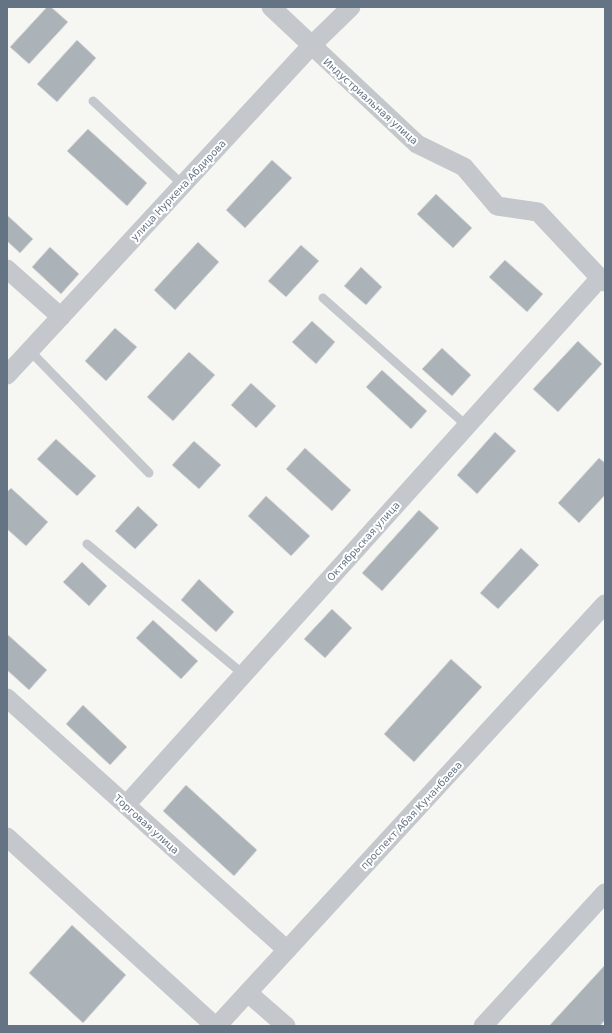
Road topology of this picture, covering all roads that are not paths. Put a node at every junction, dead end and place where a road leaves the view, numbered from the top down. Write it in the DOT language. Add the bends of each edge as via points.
graph roads {
  1 [pos="271,7"];
  2 [pos="351,7"];
  3 [pos="311,46"];
  4 [pos="93,101"];
  5 [pos="183,184"];
  6 [pos="7,269"];
  7 [pos="602,280"];
  8 [pos="323,298"];
  9 [pos="61,317"];
  10 [pos="30,351"];
  11 [pos="7,376"];
  12 [pos="467,426"];
  13 [pos="149,473"];
  14 [pos="87,544"];
  15 [pos="605,604"];
  16 [pos="243,674"];
  17 [pos="7,698"];
  18 [pos="126,805"];
  19 [pos="7,837"];
  20 [pos="605,893"];
  21 [pos="287,950"];
  22 [pos="248,993"];
  23 [pos="216,1026"];
  24 [pos="286,1026"];
  25 [pos="483,1026"];
  1 -- 3 [label="street, Индустриальная улица"];
  2 -- 3 [label="street, улица Нуркена Абдирова"];
  3 -- 5 [label="street, улица Нуркена Абдирова"];
  3 -- 7 [label="street, Индустриальная улица" via="417,144 464,167 498,206 538,212"];
  4 -- 5 [label="lane"];
  5 -- 9 [label="street, улица Нуркена Абдирова"];
  6 -- 9 [label="street"];
  7 -- 12 [label="street, Октябрьская улица"];
  8 -- 12 [label="lane"];
  9 -- 10 [label="street, улица Нуркена Абдирова"];
  10 -- 11 [label="street, улица Нуркена Абдирова"];
  10 -- 13 [label="lane"];
  12 -- 16 [label="street, Октябрьская улица"];
  14 -- 16 [label="lane"];
  15 -- 21 [label="street, проспект Абая Кунанбаева"];
  16 -- 18 [label="street, Октябрьская улица"];
  17 -- 18 [label="street, Торговая улица"];
  18 -- 21 [label="street, Торговая улица"];
  19 -- 23 [label="street"];
  20 -- 25 [label="street"];
  21 -- 22 [label="street, проспект Абая Кунанбаева"];
  22 -- 23 [label="street, проспект Абая Кунанбаева"];
  22 -- 24 [label="street"];
}
